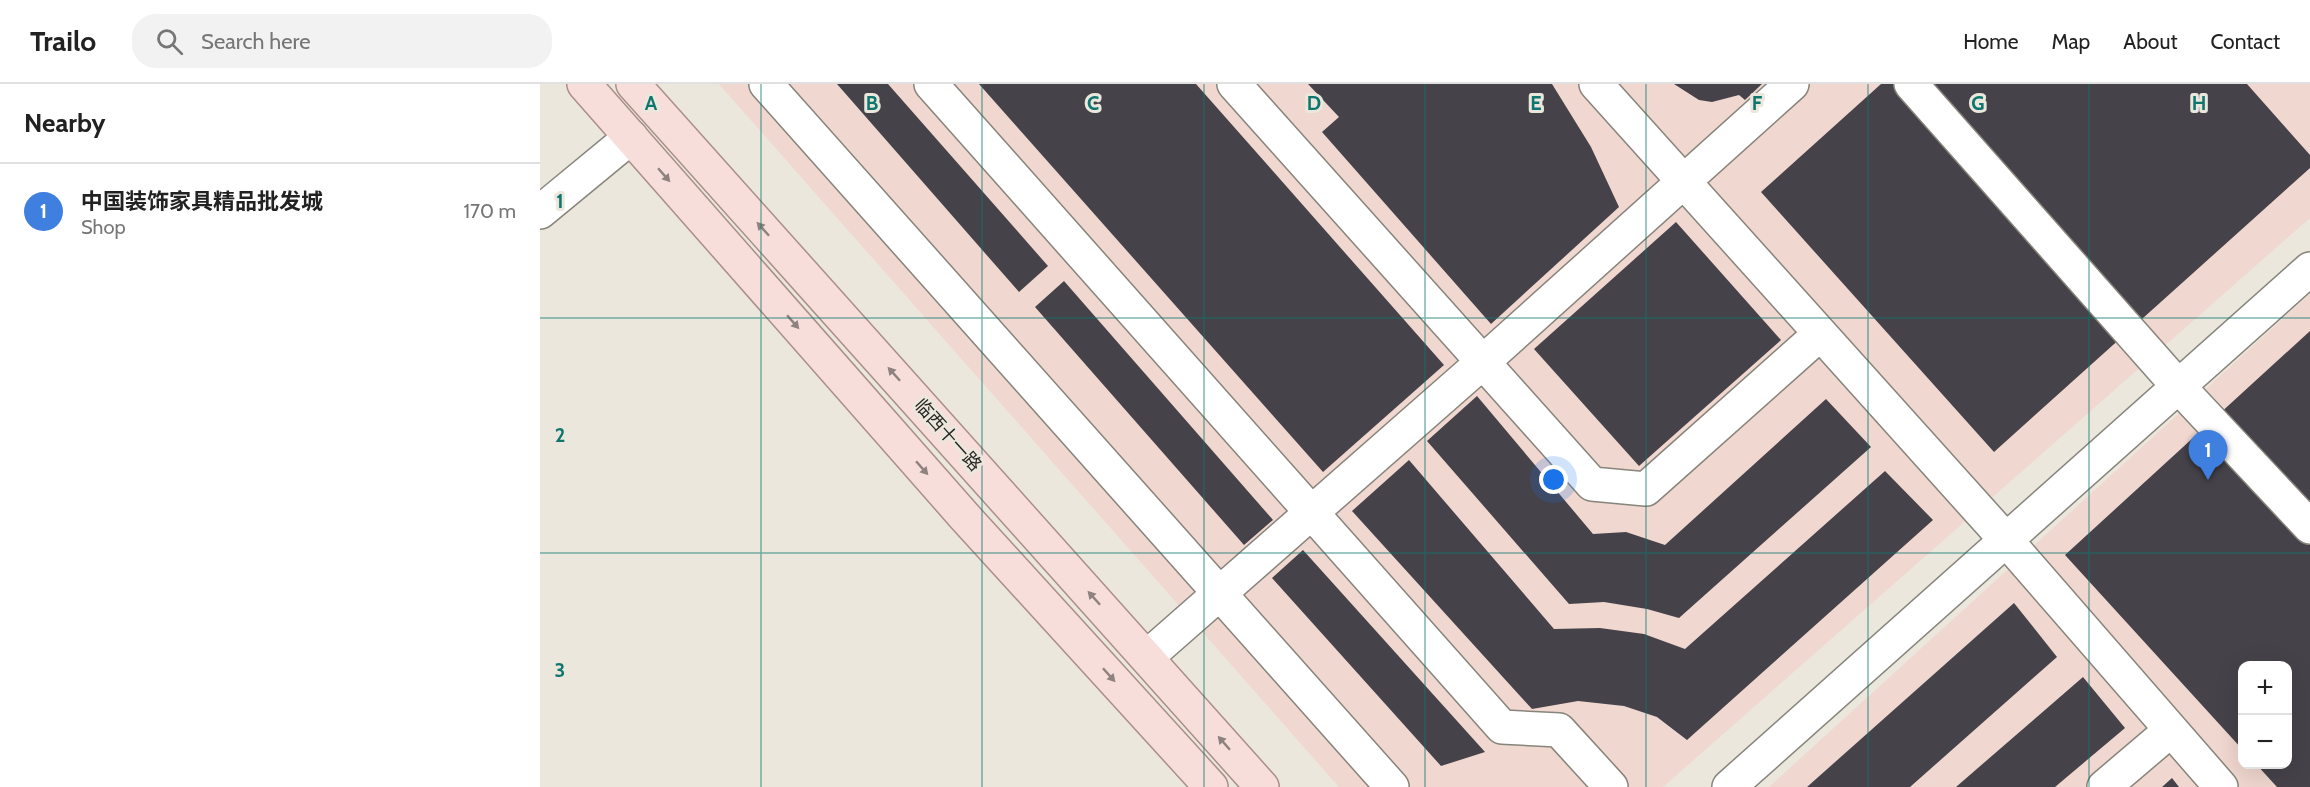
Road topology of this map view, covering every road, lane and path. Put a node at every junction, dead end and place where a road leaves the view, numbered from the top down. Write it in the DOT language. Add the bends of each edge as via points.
graph roads {
  1 [pos="584,84"];
  2 [pos="633,84"];
  3 [pos="766,84"];
  4 [pos="931,84"];
  5 [pos="1234,84"];
  6 [pos="1596,84"];
  7 [pos="1792,84"];
  8 [pos="1911,84"];
  9 [pos="631,137"];
  10 [pos="1684,180"];
  11 [pos="540,212"];
  12 [pos="2310,269"];
  13 [pos="1820,334"];
  14 [pos="1484,361"];
  15 [pos="2178,386"];
  16 [pos="1310,514"];
  17 [pos="2310,527"];
  18 [pos="2006,540"];
  19 [pos="1219,594"];
  20 [pos="1147,657"];
  21 [pos="2171,730"];
  22 [pos="1211,787"];
  23 [pos="1262,787"];
  24 [pos="1392,787"];
  25 [pos="1611,787"];
  26 [pos="1729,787"];
  27 [pos="2104,787"];
  28 [pos="2221,787"];
  1 -- 9 [label="main road"];
  20 -- 2 [label="main road, 临西十一路, one-way"];
  3 -- 19 [label="street"];
  4 -- 16 [label="street"];
  5 -- 14 [label="street"];
  6 -- 10 [label="street"];
  7 -- 10 [label="street"];
  8 -- 15 [label="street"];
  9 -- 11 [label="street"];
  9 -- 22 [label="main road, one-way" via="964,516"];
  10 -- 13 [label="street"];
  10 -- 14 [label="street"];
  12 -- 15 [label="street"];
  13 -- 14 [label="street" via="1646,489 1592,484"];
  13 -- 18 [label="street"];
  14 -- 16 [label="street"];
  15 -- 17 [label="street"];
  15 -- 18 [label="street"];
  16 -- 19 [label="street"];
  16 -- 25 [label="street" via="1502,727 1559,730"];
  18 -- 21 [label="street"];
  18 -- 26 [label="street"];
  19 -- 20 [label="street"];
  19 -- 24 [label="street"];
  23 -- 20 [label="main road, 临西十一路, one-way"];
  21 -- 27 [label="street"];
  21 -- 28 [label="street"];
}
